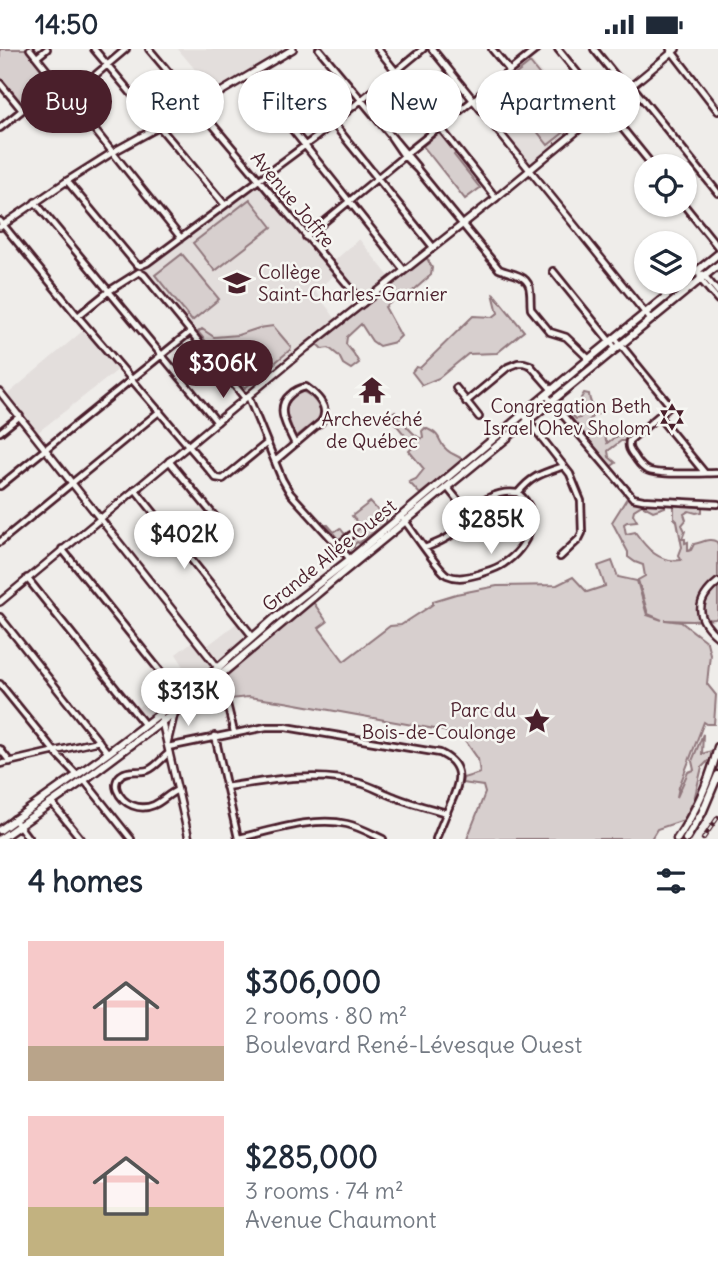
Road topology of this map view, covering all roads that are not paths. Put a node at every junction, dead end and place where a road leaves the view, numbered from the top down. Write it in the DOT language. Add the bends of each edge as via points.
graph roads {
  1 [pos="30,49"];
  2 [pos="47,49"];
  3 [pos="94,49"];
  4 [pos="127,49"];
  5 [pos="149,49"];
  6 [pos="293,49"];
  7 [pos="319,49"];
  8 [pos="377,49"];
  9 [pos="423,49"];
  10 [pos="432,49"];
  11 [pos="492,49"];
  12 [pos="537,49"];
  13 [pos="558,49"];
  14 [pos="594,49"];
  15 [pos="673,50"];
  16 [pos="37,57"];
  17 [pos="108,64"];
  18 [pos="47,70"];
  19 [pos="101,70"];
  20 [pos="167,70"];
  21 [pos="259,70"];
  22 [pos="393,70"];
  23 [pos="397,70"];
  24 [pos="509,70"];
  25 [pos="511,70"];
  26 [pos="575,70"];
  27 [pos="613,70"];
  28 [pos="640,78"];
  29 [pos="0,83"];
  30 [pos="126,86"];
  31 [pos="366,96"];
  32 [pos="476,98"];
  33 [pos="361,100"];
  34 [pos="473,100"];
  35 [pos="640,101"];
  36 [pos="352,107"];
  37 [pos="21,109"];
  38 [pos="462,109"];
  39 [pos="21,111"];
  40 [pos="718,111"];
  41 [pos="0,128"];
  42 [pos="98,133"];
  43 [pos="149,133"];
  44 [pos="165,133"];
  45 [pos="220,133"];
  46 [pos="294,133"];
  47 [pos="320,133"];
  48 [pos="341,133"];
  49 [pos="432,133"];
  50 [pos="445,133"];
  51 [pos="575,133"];
  52 [pos="626,133"];
  53 [pos="304,145"];
  54 [pos="113,152"];
  55 [pos="405,154"];
  56 [pos="643,154"];
  57 [pos="529,171"];
  58 [pos="377,177"];
  59 [pos="259,180"];
  60 [pos="67,181"];
  61 [pos="718,193"];
  62 [pos="496,198"];
  63 [pos="349,201"];
  64 [pos="35,202"];
  65 [pos="225,205"];
  66 [pos="694,217"];
  67 [pos="1,224"];
  68 [pos="462,224"];
  69 [pos="306,237"];
  70 [pos="181,238"];
  71 [pos="433,247"];
  72 [pos="718,247"];
  73 [pos="718,254"];
  74 [pos="718,265"];
  75 [pos="140,269"];
  76 [pos="404,270"];
  77 [pos="553,271"];
  78 [pos="701,275"];
  79 [pos="109,291"];
  80 [pos="718,292"];
  81 [pos="718,300"];
  82 [pos="363,303"];
  83 [pos="645,314"];
  84 [pos="78,317"];
  85 [pos="650,320"];
  86 [pos="190,332"];
  87 [pos="613,340"];
  88 [pos="619,347"];
  89 [pos="162,355"];
  90 [pos="589,359"];
  91 [pos="132,379"];
  92 [pos="456,388"];
  93 [pos="553,390"];
  94 [pos="0,392"];
  95 [pos="547,395"];
  96 [pos="247,397"];
  97 [pos="552,401"];
  98 [pos="467,402"];
  99 [pos="160,411"];
  100 [pos="523,414"];
  101 [pos="20,417"];
  102 [pos="479,417"];
  103 [pos="659,417"];
  104 [pos="529,421"];
  105 [pos="216,422"];
  106 [pos="0,432"];
  107 [pos="267,443"];
  108 [pos="295,444"];
  109 [pos="188,445"];
  110 [pos="46,450"];
  111 [pos="477,458"];
  112 [pos="169,461"];
  113 [pos="275,461"];
  114 [pos="564,466"];
  115 [pos="705,473"];
  116 [pos="718,473"];
  117 [pos="73,483"];
  118 [pos="0,486"];
  119 [pos="447,487"];
  120 [pos="135,489"];
  121 [pos="517,493"];
  122 [pos="718,504"];
  123 [pos="469,514"];
  124 [pos="100,518"];
  125 [pos="403,518"];
  126 [pos="351,535"];
  127 [pos="0,542"];
  128 [pos="341,543"];
  129 [pos="181,547"];
  130 [pos="425,548"];
  131 [pos="62,549"];
  132 [pos="560,557"];
  133 [pos="352,561"];
  134 [pos="27,578"];
  135 [pos="718,582"];
  136 [pos="0,602"];
  137 [pos="0,617"];
  138 [pos="253,637"];
  139 [pos="718,637"];
  140 [pos="219,667"];
  141 [pos="220,676"];
  142 [pos="0,684"];
  143 [pos="181,697"];
  144 [pos="175,711"];
  145 [pos="160,713"];
  146 [pos="162,721"];
  147 [pos="145,725"];
  148 [pos="234,732"];
  149 [pos="215,736"];
  150 [pos="99,741"];
  151 [pos="718,747"];
  152 [pos="168,748"];
  153 [pos="0,749"];
  154 [pos="55,752"];
  155 [pos="108,753"];
  156 [pos="10,762"];
  157 [pos="0,764"];
  158 [pos="77,775"];
  159 [pos="718,775"];
  160 [pos="84,780"];
  161 [pos="226,786"];
  162 [pos="178,790"];
  163 [pos="52,803"];
  164 [pos="447,813"];
  165 [pos="14,819"];
  166 [pos="19,826"];
  167 [pos="0,829"];
  168 [pos="0,839"];
  169 [pos="29,839"];
  170 [pos="81,839"];
  171 [pos="131,839"];
  172 [pos="189,839"];
  173 [pos="238,839"];
  174 [pos="383,839"];
  175 [pos="436,839"];
  176 [pos="677,839"];
  177 [pos="686,839"];
  1 -- 16 [label="street"];
  2 -- 16 [label="street"];
  3 -- 17 [label="street"];
  4 -- 17 [label="street"];
  5 -- 20 [label="street, Avenue Joffre"];
  6 -- 21 [label="main road"];
  7 -- 33 [label="street"];
  8 -- 22 [label="street"];
  9 -- 23 [label="street"];
  10 -- 34 [label="main road"];
  11 -- 24 [label="street"];
  12 -- 25 [label="street"];
  13 -- 26 [label="street"];
  14 -- 27 [label="street"];
  15 -- 28 [label="main road"];
  15 -- 40 [label="street"];
  16 -- 18 [label="street"];
  17 -- 19 [label="street"];
  17 -- 30 [label="street"];
  29 -- 37 [label="street"];
  31 -- 33 [label="street"];
  32 -- 34 [label="street"];
  33 -- 36 [label="street"];
  33 -- 55 [label="street"];
  34 -- 38 [label="street"];
  34 -- 57 [label="main road"];
  35 -- 61 [label="street"];
  39 -- 41 [label="street"];
  42 -- 54 [label="street"];
  43 -- 54 [label="main road"];
  44 -- 65 [label="street"];
  45 -- 59 [label="street, Avenue Joffre"];
  46 -- 53 [label="street"];
  47 -- 53 [label="street"];
  48 -- 58 [label="street"];
  49 -- 55 [label="street"];
  50 -- 62 [label="street"];
  51 -- 57 [label="main road"];
  52 -- 56 [label="street"];
  53 -- 59 [label="street"];
  53 -- 63 [label="street"];
  54 -- 60 [label="main road"];
  54 -- 70 [label="street"];
  55 -- 58 [label="street"];
  55 -- 68 [label="street"];
  57 -- 62 [label="main road"];
  57 -- 83 [label="main road"];
  58 -- 63 [label="street"];
  58 -- 71 [label="street"];
  59 -- 65 [label="street"];
  59 -- 69 [label="street, Avenue Joffre"];
  60 -- 64 [label="main road"];
  60 -- 75 [label="street"];
  62 -- 68 [label="main road"];
  63 -- 69 [label="street"];
  63 -- 76 [label="street"];
  64 -- 67 [label="main road"];
  64 -- 79 [label="street"];
  65 -- 70 [label="street"];
  66 -- 72 [label="street"];
  67 -- 84 [label="street"];
  68 -- 71 [label="main road"];
  68 -- 90 [label="street" via="499,269 523,276 530,289 531,309 550,332 566,337"];
  69 -- 82 [label="street, Avenue Joffre"];
  70 -- 75 [label="street"];
  71 -- 76 [label="main road"];
  73 -- 78 [label="main road, Grande Allée Ouest"];
  74 -- 78 [label="main road, Grande Allée Ouest"];
  75 -- 79 [label="street"];
  75 -- 86 [label="street"];
  76 -- 82 [label="main road"];
  77 -- 87 [label="street"];
  78 -- 80 [label="street"];
  78 -- 81 [label="street"];
  78 -- 83 [label="main road, Grande Allée Ouest"];
  78 -- 85 [label="main road, Grande Allée Ouest"];
  79 -- 84 [label="street"];
  79 -- 89 [label="street"];
  82 -- 96 [label="main road"];
  83 -- 85 [label="main road"];
  83 -- 87 [label="main road, Grande Allée Ouest"];
  84 -- 91 [label="street"];
  85 -- 88 [label="main road, Grande Allée Ouest"];
  86 -- 89 [label="street"];
  86 -- 96 [label="street"];
  87 -- 88 [label="street"];
  87 -- 90 [label="main road, Grande Allée Ouest"];
  88 -- 97 [label="main road, Grande Allée Ouest"];
  88 -- 103 [label="street" via="668,403"];
  89 -- 91 [label="street"];
  89 -- 105 [label="street"];
  90 -- 93 [label="main road, Grande Allée Ouest"];
  91 -- 99 [label="street"];
  91 -- 110 [label="street"];
  92 -- 98 [label="street"];
  93 -- 95 [label="main road, Grande Allée Ouest"];
  93 -- 98 [label="street" via="530,365 518,363"];
  94 -- 101 [label="main road"];
  95 -- 97 [label="street"];
  95 -- 100 [label="main road, Grande Allée Ouest"];
  96 -- 105 [label="main road"];
  96 -- 107 [label="street"];
  97 -- 104 [label="main road, Grande Allée Ouest"];
  97 -- 122 [label="street" via="634,498"];
  98 -- 102 [label="street"];
  99 -- 109 [label="street"];
  99 -- 117 [label="street"];
  100 -- 104 [label="street"];
  100 -- 111 [label="main road, Grande Allée Ouest"];
  101 -- 106 [label="street"];
  101 -- 110 [label="main road"];
  103 -- 115 [label="street"];
  103 -- 115 [label="street" via="629,441 643,467 658,473"];
  104 -- 111 [label="main road, Grande Allée Ouest"];
  104 -- 114 [label="street"];
  105 -- 109 [label="main road"];
  107 -- 109 [label="street" via="220,480"];
  107 -- 113 [label="street"];
  108 -- 108 [label="street" via="325,415 324,406 306,387 291,394 282,407"];
  108 -- 113 [label="street"];
  109 -- 112 [label="main road"];
  110 -- 117 [label="main road"];
  110 -- 118 [label="street"];
  111 -- 119 [label="main road, Grande Allée Ouest"];
  111 -- 125 [label="main road, Grande Allée Ouest"];
  112 -- 120 [label="main road"];
  112 -- 129 [label="street" via="216,518"];
  113 -- 133 [label="street" via="290,493"];
  114 -- 121 [label="street" via="538,475"];
  114 -- 132 [label="street" via="581,501 582,534"];
  115 -- 116 [label="street"];
  117 -- 124 [label="main road"];
  117 -- 127 [label="street"];
  119 -- 123 [label="street"];
  119 -- 125 [label="main road, Grande Allée Ouest"];
  120 -- 124 [label="main road"];
  120 -- 129 [label="street"];
  121 -- 123 [label="street" via="489,496"];
  121 -- 130 [label="street" via="527,503 532,525 516,554 504,563 457,578 445,574"];
  123 -- 130 [label="street" via="454,533"];
  124 -- 131 [label="main road"];
  124 -- 140 [label="main road"];
  125 -- 130 [label="street"];
  125 -- 133 [label="main road, Grande Allée Ouest"];
  126 -- 128 [label="street"];
  129 -- 138 [label="street"];
  131 -- 134 [label="main road"];
  131 -- 143 [label="street"];
  133 -- 138 [label="main road, Grande Allée Ouest"];
  133 -- 141 [label="main road, Grande Allée Ouest"];
  134 -- 136 [label="main road"];
  134 -- 147 [label="street"];
  135 -- 139 [label="main road" via="701,606 701,618"];
  137 -- 150 [label="street"];
  138 -- 140 [label="main road, Grande Allée Ouest"];
  140 -- 141 [label="main road"];
  140 -- 143 [label="main road, Grande Allée Ouest"];
  141 -- 144 [label="main road, Grande Allée Ouest"];
  141 -- 148 [label="street"];
  142 -- 154 [label="street"];
  143 -- 145 [label="main road, Grande Allée Ouest"];
  144 -- 146 [label="main road, Grande Allée Ouest"];
  144 -- 152 [label="main road"];
  145 -- 146 [label="main road"];
  145 -- 147 [label="main road, Grande Allée Ouest"];
  146 -- 152 [label="main road"];
  146 -- 160 [label="main road, Grande Allée Ouest"];
  147 -- 155 [label="main road, Grande Allée Ouest"];
  148 -- 149 [label="street"];
  148 -- 164 [label="street" via="286,727 440,753 452,760 460,781"];
  149 -- 152 [label="street"];
  149 -- 161 [label="street"];
  150 -- 154 [label="street"];
  150 -- 155 [label="street"];
  151 -- 176 [label="main road" via="697,805"];
  152 -- 162 [label="main road"];
  152 -- 162 [label="street" via="147,771 121,775 117,789 131,805 144,807"];
  153 -- 156 [label="street"];
  154 -- 156 [label="street"];
  154 -- 158 [label="street"];
  155 -- 158 [label="main road, Grande Allée Ouest"];
  156 -- 157 [label="street"];
  158 -- 165 [label="main road, Grande Allée Ouest"];
  159 -- 177 [label="main road"];
  160 -- 163 [label="main road, Grande Allée Ouest"];
  160 -- 171 [label="street"];
  161 -- 164 [label="street" via="342,779"];
  161 -- 173 [label="street"];
  162 -- 172 [label="main road"];
  163 -- 166 [label="main road, Grande Allée Ouest"];
  163 -- 170 [label="street"];
  164 -- 175 [label="street"];
  165 -- 166 [label="street"];
  165 -- 167 [label="main road, Grande Allée Ouest"];
  166 -- 168 [label="main road, Grande Allée Ouest"];
  166 -- 169 [label="street"];
  173 -- 174 [label="street" via="298,825 336,822"];
}
